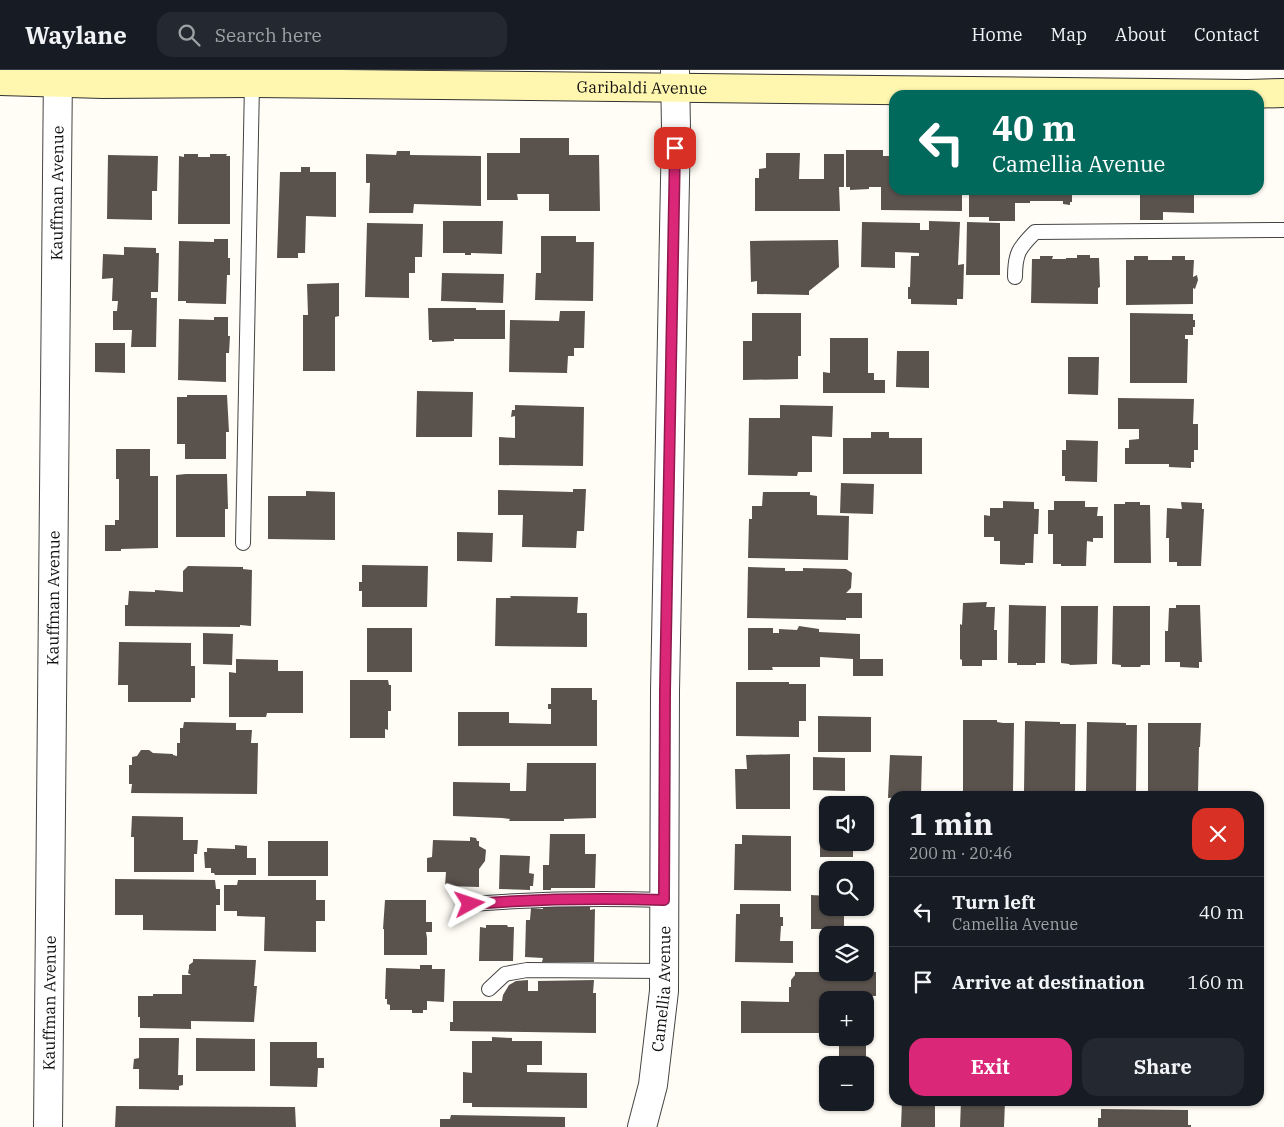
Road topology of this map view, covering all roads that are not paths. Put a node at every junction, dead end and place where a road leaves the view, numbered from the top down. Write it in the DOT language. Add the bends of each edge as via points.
graph roads {
  1 [pos="58,76"];
  2 [pos="675,79"];
  3 [pos="0,81"];
  4 [pos="252,83"];
  5 [pos="1094,90"];
  6 [pos="1284,93"];
  7 [pos="1264,94"];
  8 [pos="1284,230"];
  9 [pos="1015,277"];
  10 [pos="243,543"];
  11 [pos="664,900"];
  12 [pos="470,904"];
  13 [pos="664,971"];
  14 [pos="490,989"];
  15 [pos="48,1127"];
  16 [pos="642,1127"];
  1 -- 3 [label="street, Garibaldi Avenue"];
  1 -- 4 [label="street, Garibaldi Avenue" via="103,84"];
  1 -- 15 [label="street, Kauffman Avenue"];
  2 -- 4 [label="street, Garibaldi Avenue"];
  2 -- 5 [label="street, Garibaldi Avenue"];
  2 -- 11 [label="street, Camellia Avenue"];
  4 -- 10 [label="lane"];
  6 -- 7 [label="street, Garibaldi Avenue"];
  8 -- 9 [label="lane" via="1035,232 1020,247"];
  11 -- 12 [label="lane" via="586,898"];
  11 -- 13 [label="street, Camellia Avenue"];
  13 -- 14 [label="lane" via="527,970 505,974"];
  13 -- 16 [label="street, Camellia Avenue" via="653,1085"];
}
